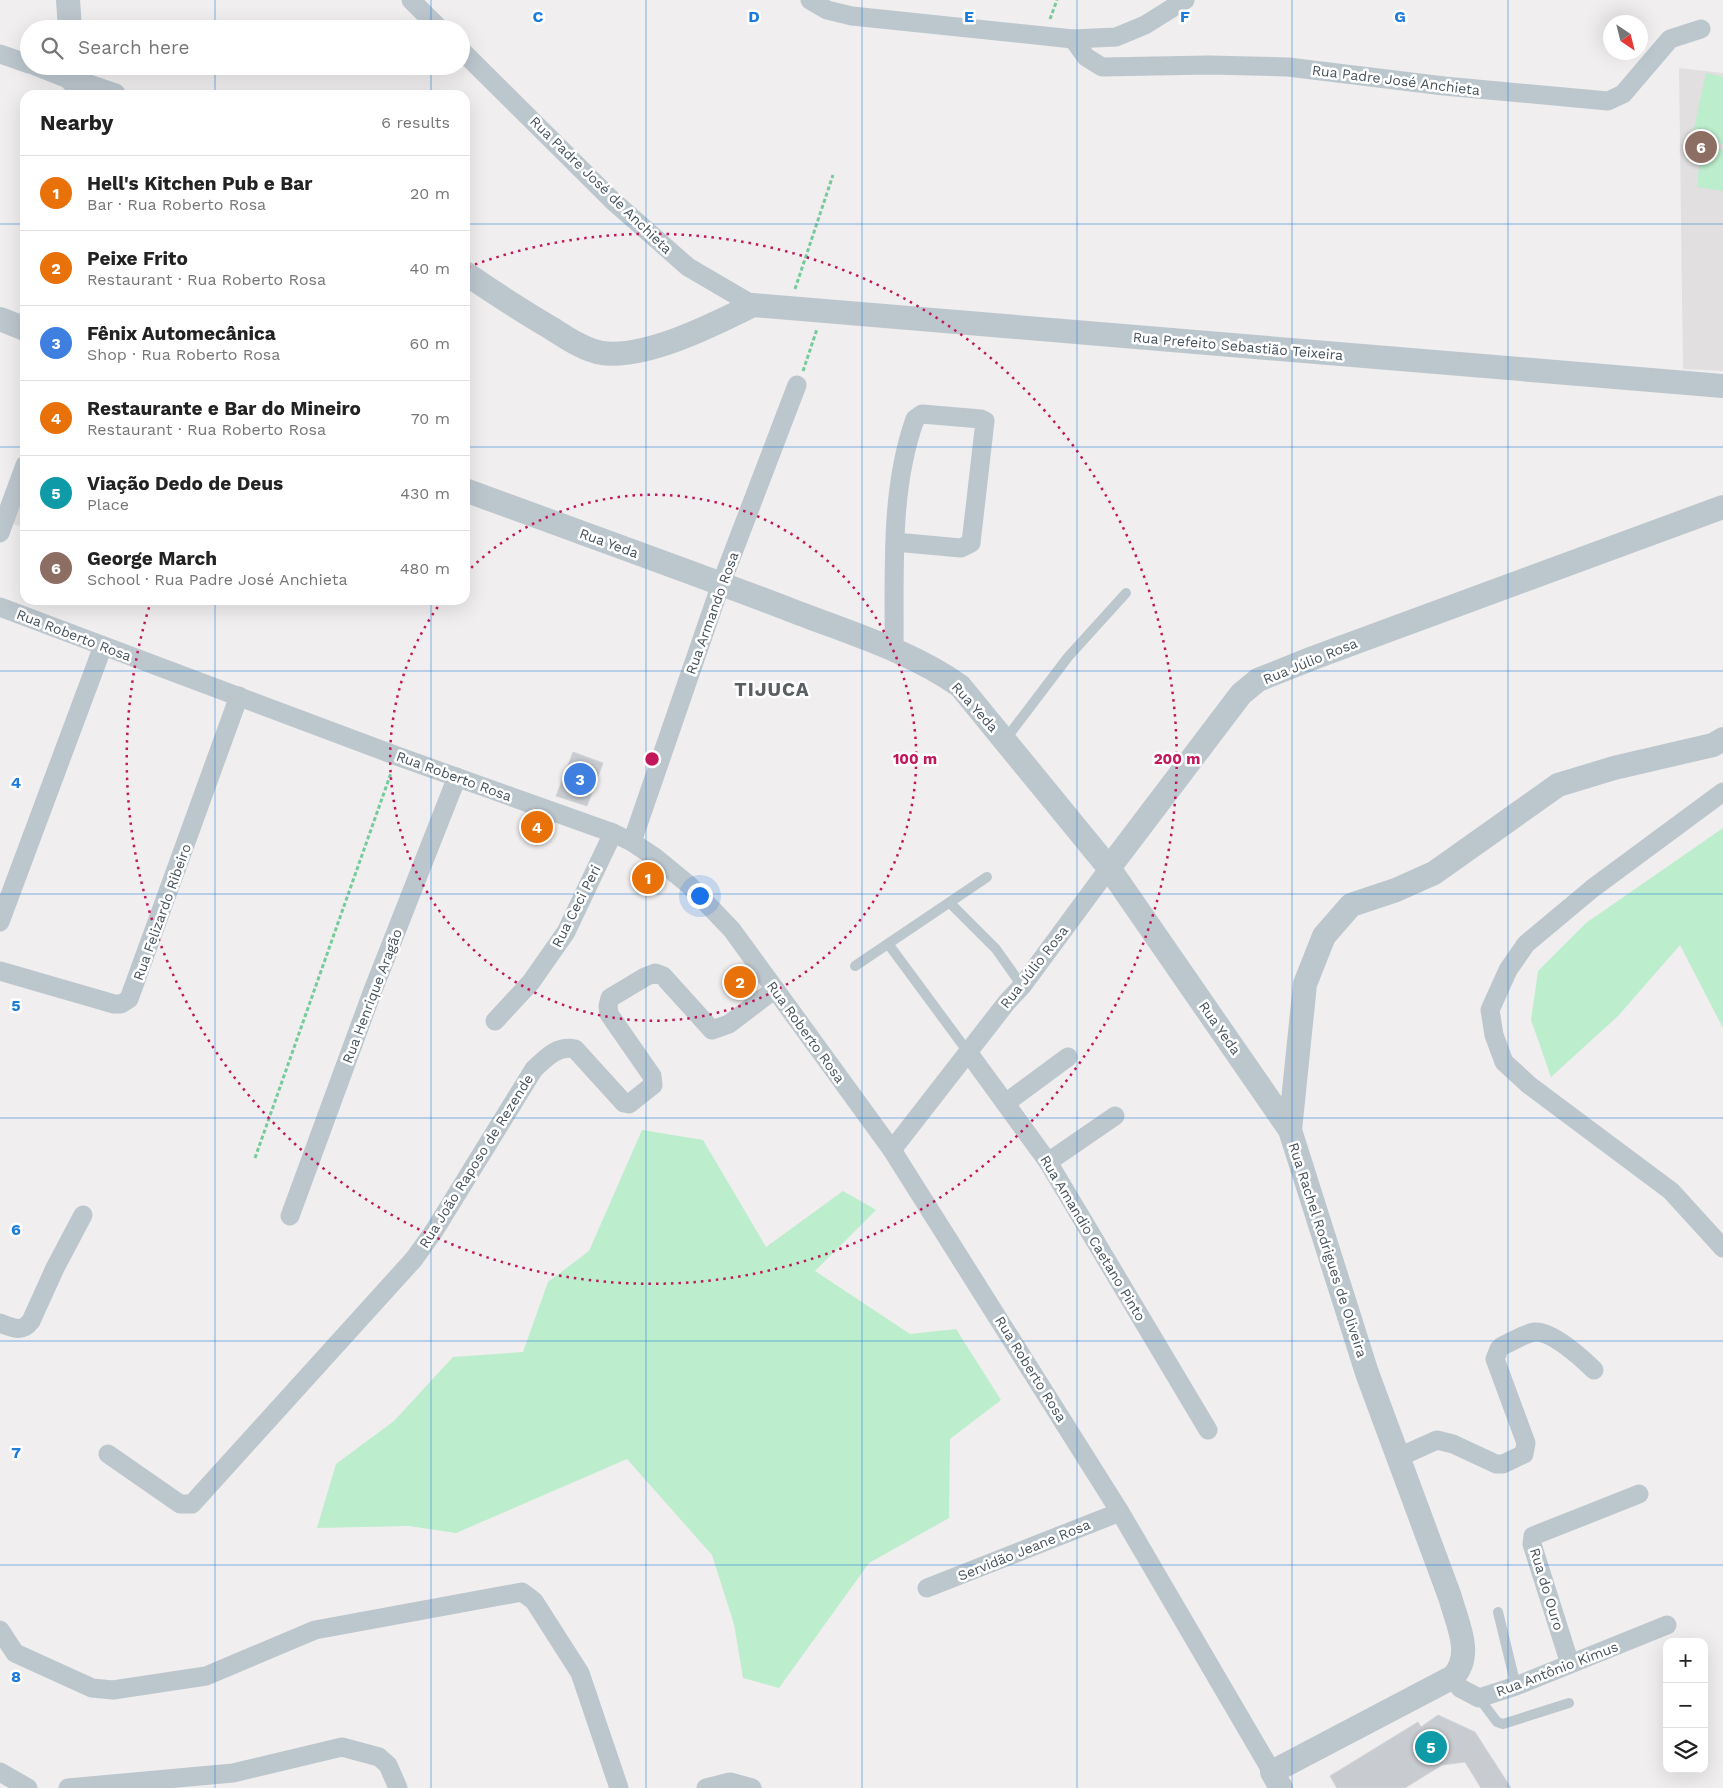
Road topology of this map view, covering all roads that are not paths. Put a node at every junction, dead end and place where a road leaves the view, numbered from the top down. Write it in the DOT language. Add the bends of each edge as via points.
graph roads {
  1 [pos="68,0"];
  2 [pos="411,0"];
  3 [pos="810,0"];
  4 [pos="1185,0"];
  5 [pos="69,20"];
  6 [pos="431,20"];
  7 [pos="1701,29"];
  8 [pos="1073,40"];
  9 [pos="0,54"];
  10 [pos="470,59"];
  11 [pos="20,61"];
  12 [pos="75,75"];
  13 [pos="104,90"];
  14 [pos="470,276"];
  15 [pos="753,306"];
  16 [pos="0,319"];
  17 [pos="20,327"];
  18 [pos="797,385"];
  19 [pos="1723,386"];
  20 [pos="20,475"];
  21 [pos="470,492"];
  22 [pos="5,506"];
  23 [pos="1723,507"];
  24 [pos="0,533"];
  25 [pos="896,542"];
  26 [pos="721,584"];
  27 [pos="1126,593"];
  28 [pos="0,607"];
  29 [pos="103,646"];
  30 [pos="894,650"];
  31 [pos="239,696"];
  32 [pos="1723,739"];
  33 [pos="1005,740"];
  34 [pos="457,777"];
  35 [pos="1723,792"];
  36 [pos="613,833"];
  37 [pos="632,842"];
  38 [pos="1109,868"];
  39 [pos="987,877"];
  40 [pos="950,903"];
  41 [pos="0,922"];
  42 [pos="889,945"];
  43 [pos="855,966"];
  44 [pos="0,970"];
  45 [pos="1022,986"];
  46 [pos="775,988"];
  47 [pos="495,1022"];
  48 [pos="968,1052"];
  49 [pos="1068,1057"];
  50 [pos="1007,1102"];
  51 [pos="1115,1116"];
  52 [pos="1290,1130"];
  53 [pos="892,1150"];
  54 [pos="1048,1162"];
  55 [pos="83,1215"];
  56 [pos="290,1216"];
  57 [pos="1723,1248"];
  58 [pos="0,1323"];
  59 [pos="1594,1370"];
  60 [pos="1208,1430"];
  61 [pos="108,1454"];
  62 [pos="1399,1458"];
  63 [pos="1639,1494"];
  64 [pos="1120,1512"];
  65 [pos="927,1588"];
  66 [pos="1498,1612"];
  67 [pos="1667,1626"];
  68 [pos="0,1630"];
  69 [pos="1570,1664"];
  70 [pos="1453,1677"];
  71 [pos="1516,1686"];
  72 [pos="1479,1698"];
  73 [pos="1569,1703"];
  74 [pos="0,1772"];
  75 [pos="1276,1780"];
  76 [pos="28,1788"];
  77 [pos="68,1788"];
  78 [pos="398,1788"];
  79 [pos="619,1788"];
  80 [pos="706,1788"];
  81 [pos="752,1788"];
  1 -- 5 [label="street"];
  2 -- 6 [label="street"];
  3 -- 8 [label="street" via="827,10 852,16"];
  4 -- 8 [label="street" via="1145,25 1116,36"];
  7 -- 8 [label="street, Rua Padre José Anchieta" via="1670,39 1623,94 1608,102 1288,67 1102,66 1086,57"];
  9 -- 11 [label="street"];
  10 -- 15 [label="street, Rua Padre José de Anchieta" via="613,200 688,267"];
  12 -- 13 [label="street"];
  14 -- 15 [label="street" via="578,344 602,353 660,344"];
  15 -- 19 [label="street, Rua Prefeito Sebastião Teixeira"];
  16 -- 17 [label="street"];
  18 -- 26 [label="street, Rua Armando Rosa"];
  20 -- 22 [label="street"];
  21 -- 26 [label="street, Rua Yeda"];
  22 -- 24 [label="street"];
  23 -- 38 [label="street, Rua Júlio Rosa" via="1258,680 1241,694"];
  25 -- 25 [label="street" via="899,487 917,416 985,421 971,543 961,548"];
  25 -- 30 [label="street"];
  26 -- 30 [label="street, Rua Yeda"];
  26 -- 37 [label="street, Rua Armando Rosa"];
  27 -- 33 [label="lane" via="1068,657"];
  28 -- 29 [label="street, Rua Roberto Rosa"];
  29 -- 31 [label="street, Rua Roberto Rosa"];
  29 -- 41 [label="street"];
  30 -- 33 [label="street, Rua Yeda" via="938,671 960,686"];
  31 -- 34 [label="street, Rua Roberto Rosa"];
  31 -- 44 [label="street, Rua Felizardo Ribeiro" via="129,999 114,1004"];
  32 -- 52 [label="street, Rua Rachel Rodrigues de Oliveira" via="1713,745 1614,768 1558,786 1434,873 1351,905 1324,936 1305,984"];
  33 -- 38 [label="street, Rua Yeda"];
  34 -- 36 [label="street, Rua Roberto Rosa"];
  34 -- 56 [label="street, Rua Henrique Aragão" via="373,990"];
  35 -- 57 [label="street" via="1587,892 1526,944 1508,970 1490,1010 1494,1035 1504,1062 1529,1085 1671,1191"];
  36 -- 37 [label="street, Rua Roberto Rosa"];
  36 -- 47 [label="street, Rua Ceci Peri" via="566,932 531,982"];
  37 -- 46 [label="street, Rua Roberto Rosa" via="690,885 732,930"];
  38 -- 45 [label="street, Rua Júlio Rosa"];
  38 -- 52 [label="street, Rua Yeda"];
  39 -- 40 [label="lane"];
  40 -- 42 [label="lane"];
  40 -- 45 [label="lane" via="996,949"];
  42 -- 43 [label="lane"];
  42 -- 48 [label="lane"];
  45 -- 48 [label="street, Rua Júlio Rosa"];
  46 -- 53 [label="street, Rua Roberto Rosa"];
  46 -- 61 [label="street, Rua João Raposo de Rezende" via="729,1024 712,1030 663,976 655,973 610,998 609,1014 652,1076 653,1085 629,1104 624,1103 575,1049 566,1047 550,1054 534,1070 414,1259 192,1504 180,1504"];
  48 -- 50 [label="street, Rua Amandio Caetano Pinto"];
  48 -- 53 [label="street, Rua Júlio Rosa"];
  49 -- 50 [label="street"];
  50 -- 54 [label="street, Rua Amandio Caetano Pinto"];
  51 -- 54 [label="street"];
  52 -- 62 [label="street, Rua Rachel Rodrigues de Oliveira" via="1367,1374"];
  53 -- 64 [label="street, Rua Roberto Rosa"];
  54 -- 60 [label="street, Rua Amandio Caetano Pinto"];
  55 -- 58 [label="street" via="32,1321 20,1329"];
  59 -- 62 [label="street" via="1551,1337 1535,1332 1502,1346 1496,1359 1526,1443 1524,1454 1496,1464 1437,1440"];
  62 -- 70 [label="street, Rua Rachel Rodrigues de Oliveira" via="1460,1632 1464,1658 1461,1669"];
  63 -- 69 [label="street, Rua do Ouro" via="1534,1536 1532,1544"];
  64 -- 65 [label="street, Servidão Jeane Rosa"];
  64 -- 75 [label="street, Rua Roberto Rosa"];
  66 -- 71 [label="lane"];
  67 -- 69 [label="street, Rua Antônio Kimus"];
  68 -- 79 [label="street" via="15,1653 92,1688 113,1690 206,1676 315,1630 522,1592 534,1601 580,1672"];
  69 -- 71 [label="street, Rua Antônio Kimus"];
  70 -- 72 [label="street, Rua Antônio Kimus" via="1460,1688"];
  70 -- 75 [label="street"];
  71 -- 72 [label="street, Rua Antônio Kimus"];
  72 -- 73 [label="lane" via="1497,1722 1503,1724"];
  74 -- 76 [label="street"];
  77 -- 78 [label="street" via="234,1773 342,1747 379,1756 388,1765"];
  80 -- 81 [label="street" via="730,1782"];
}
